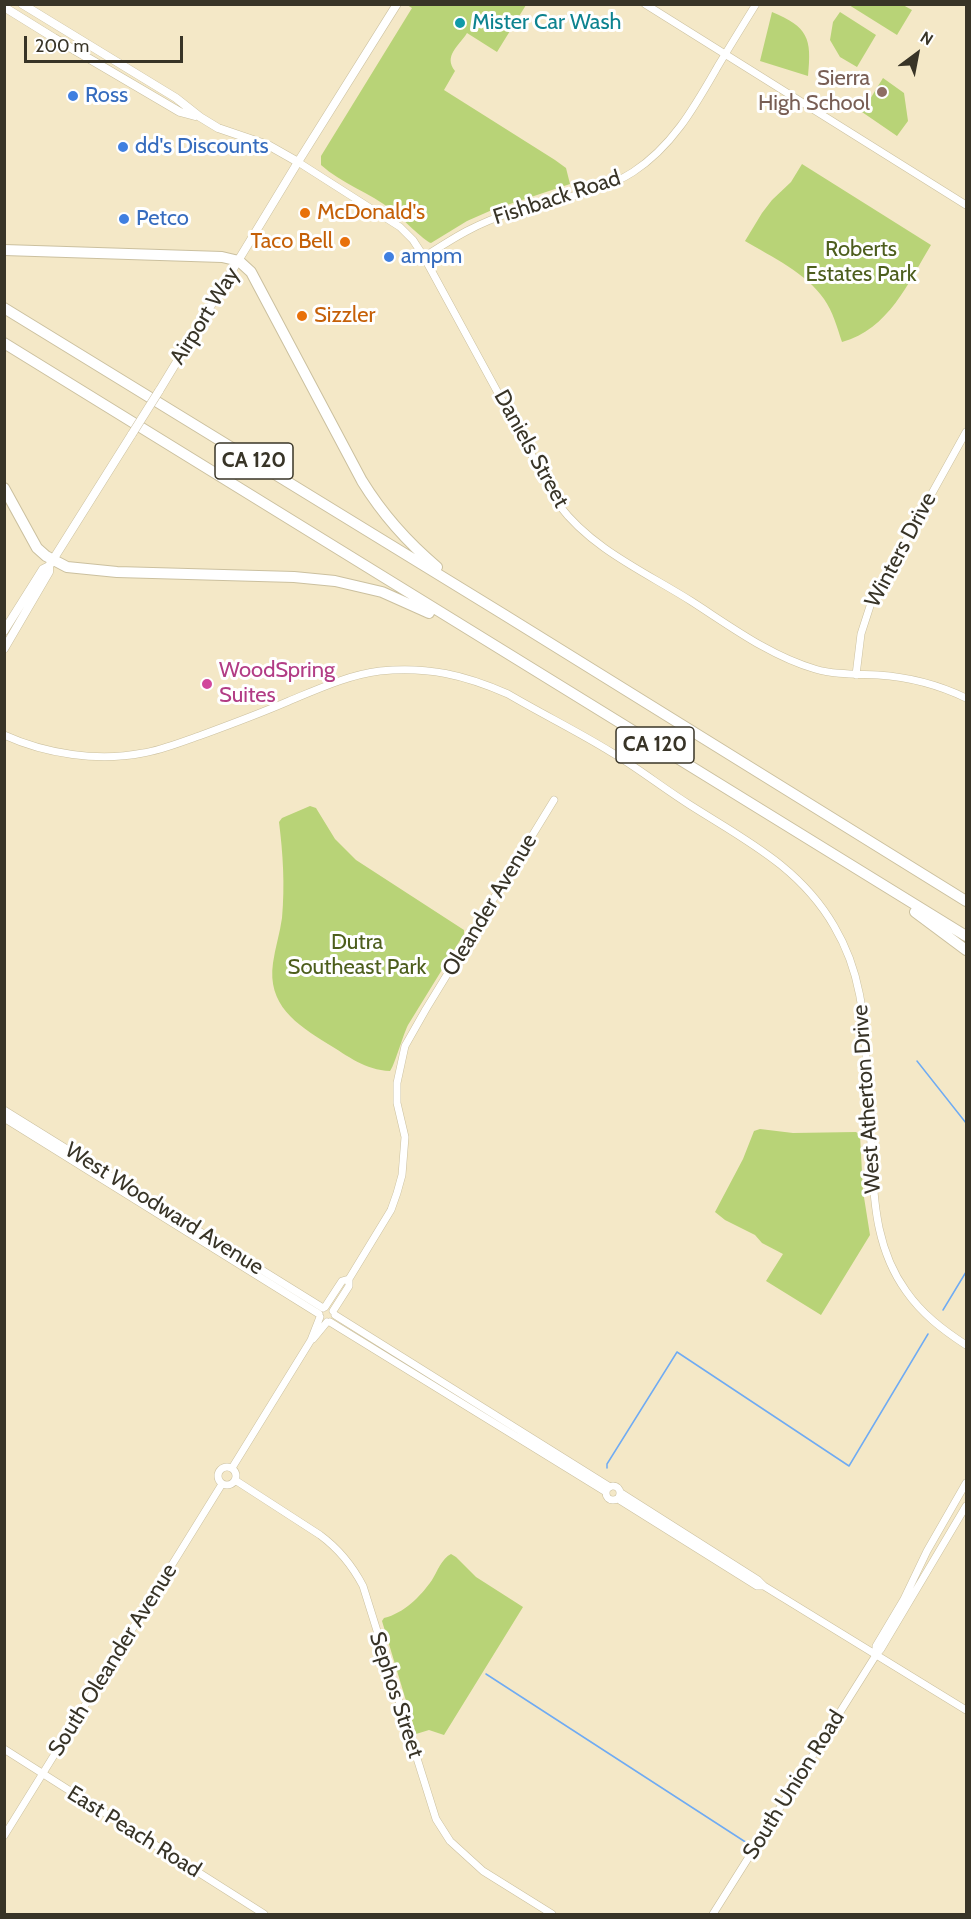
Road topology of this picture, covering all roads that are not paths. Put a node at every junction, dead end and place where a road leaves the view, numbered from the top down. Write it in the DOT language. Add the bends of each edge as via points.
graph roads {
  1 [pos="22,4"];
  2 [pos="397,4"];
  3 [pos="645,4"];
  4 [pos="756,4"];
  5 [pos="4,8"];
  6 [pos="725,54"];
  7 [pos="200,117"];
  8 [pos="298,162"];
  9 [pos="966,205"];
  10 [pos="4,250"];
  11 [pos="424,257"];
  12 [pos="239,261"];
  13 [pos="4,308"];
  14 [pos="4,343"];
  15 [pos="966,432"];
  16 [pos="4,488"];
  17 [pos="51,563"];
  18 [pos="503,614"];
  19 [pos="4,631"];
  20 [pos="492,644"];
  21 [pos="4,649"];
  22 [pos="856,675"];
  23 [pos="966,698"];
  24 [pos="4,735"];
  25 [pos="773,781"];
  26 [pos="554,800"];
  27 [pos="888,888"];
  28 [pos="966,894"];
  29 [pos="966,901"];
  30 [pos="966,936"];
  31 [pos="966,950"];
  32 [pos="4,1110"];
  33 [pos="4,1119"];
  34 [pos="349,1279"];
  35 [pos="322,1312"];
  36 [pos="334,1313"];
  37 [pos="328,1322"];
  38 [pos="311,1340"];
  39 [pos="966,1345"];
  40 [pos="232,1468"];
  41 [pos="235,1480"];
  42 [pos="966,1483"];
  43 [pos="222,1484"];
  44 [pos="608,1489"];
  45 [pos="619,1496"];
  46 [pos="966,1506"];
  47 [pos="876,1655"];
  48 [pos="966,1710"];
  49 [pos="4,1749"];
  50 [pos="43,1774"];
  51 [pos="4,1836"];
  52 [pos="264,1914"];
  53 [pos="552,1914"];
  54 [pos="713,1914"];
  1 -- 7 [label="main road, Daniels Street" via="176,98"];
  2 -- 8 [label="main road, Airport Way"];
  3 -- 6 [label="street"];
  4 -- 6 [label="street, Fishback Road"];
  5 -- 7 [label="main road, Daniels Street" via="180,112"];
  6 -- 9 [label="street"];
  6 -- 11 [label="street, Fishback Road" via="677,132 631,173 603,186 480,223"];
  7 -- 8 [label="main road, Daniels Street"];
  8 -- 11 [label="street, Daniels Street" via="400,227"];
  8 -- 12 [label="main road, Airport Way"];
  10 -- 12 [label="highway" via="222,257"];
  11 -- 22 [label="street, Daniels Street" via="559,505 580,529 782,657 815,669"];
  12 -- 17 [label="main road, Airport Way, bridge"];
  12 -- 18 [label="highway" via="251,273 377,505 423,555"];
  13 -- 18 [label="highway, CA 120"];
  14 -- 20 [label="highway, CA 120"];
  15 -- 22 [label="street, Winters Drive" via="871,603 861,634"];
  16 -- 17 [label="highway" via="37,548"];
  17 -- 19 [label="main road, Airport Way" via="43,569"];
  17 -- 20 [label="highway" via="77,570 294,577 345,583 402,600"];
  17 -- 21 [label="main road, Airport Way"];
  18 -- 25 [label="highway, CA 120"];
  20 -- 27 [label="highway, CA 120"];
  22 -- 23 [label="street, Daniels Street" via="918,681"];
  24 -- 39 [label="street, West Atherton Drive" via="60,753 141,754 213,731 341,680 380,671 417,670 458,675 490,686 613,753 777,860 807,888 834,926 851,962 861,997 874,1201 881,1240 907,1293 930,1319"];
  25 -- 28 [label="highway"];
  25 -- 29 [label="highway, CA 120"];
  26 -- 34 [label="street, Oleander Avenue" via="405,1046 397,1103 405,1137 402,1175 381,1227"];
  27 -- 30 [label="highway, CA 120"];
  27 -- 31 [label="highway"];
  32 -- 35 [label="street, West Woodward Avenue"];
  33 -- 35 [label="street, West Woodward Avenue"];
  34 -- 35 [label="street" via="342,1281"];
  34 -- 36 [label="street"];
  35 -- 36 [label="street"];
  35 -- 37 [label="street" via="323,1321"];
  35 -- 38 [label="street"];
  36 -- 37 [label="street"];
  36 -- 44 [label="street"];
  37 -- 38 [label="street"];
  37 -- 44 [label="street"];
  38 -- 40 [label="street"];
  40 -- 41 [label="street"];
  40 -- 43 [label="street" via="220,1471"];
  41 -- 43 [label="street" via="229,1485"];
  41 -- 53 [label="street, Sephos Street" via="320,1535 348,1561 363,1586 436,1819 450,1840 483,1871"];
  42 -- 47 [label="street, South Union Road" via="876,1646"];
  43 -- 50 [label="street, South Oleander Avenue"];
  44 -- 45 [label="street" via="618,1487"];
  44 -- 45 [label="street" via="609,1499"];
  45 -- 47 [label="street"];
  46 -- 47 [label="street, South Union Road"];
  47 -- 48 [label="street"];
  47 -- 54 [label="street, South Union Road"];
  49 -- 50 [label="street, East Peach Road"];
  50 -- 51 [label="street, South Oleander Avenue"];
  50 -- 52 [label="street, East Peach Road"];
}
